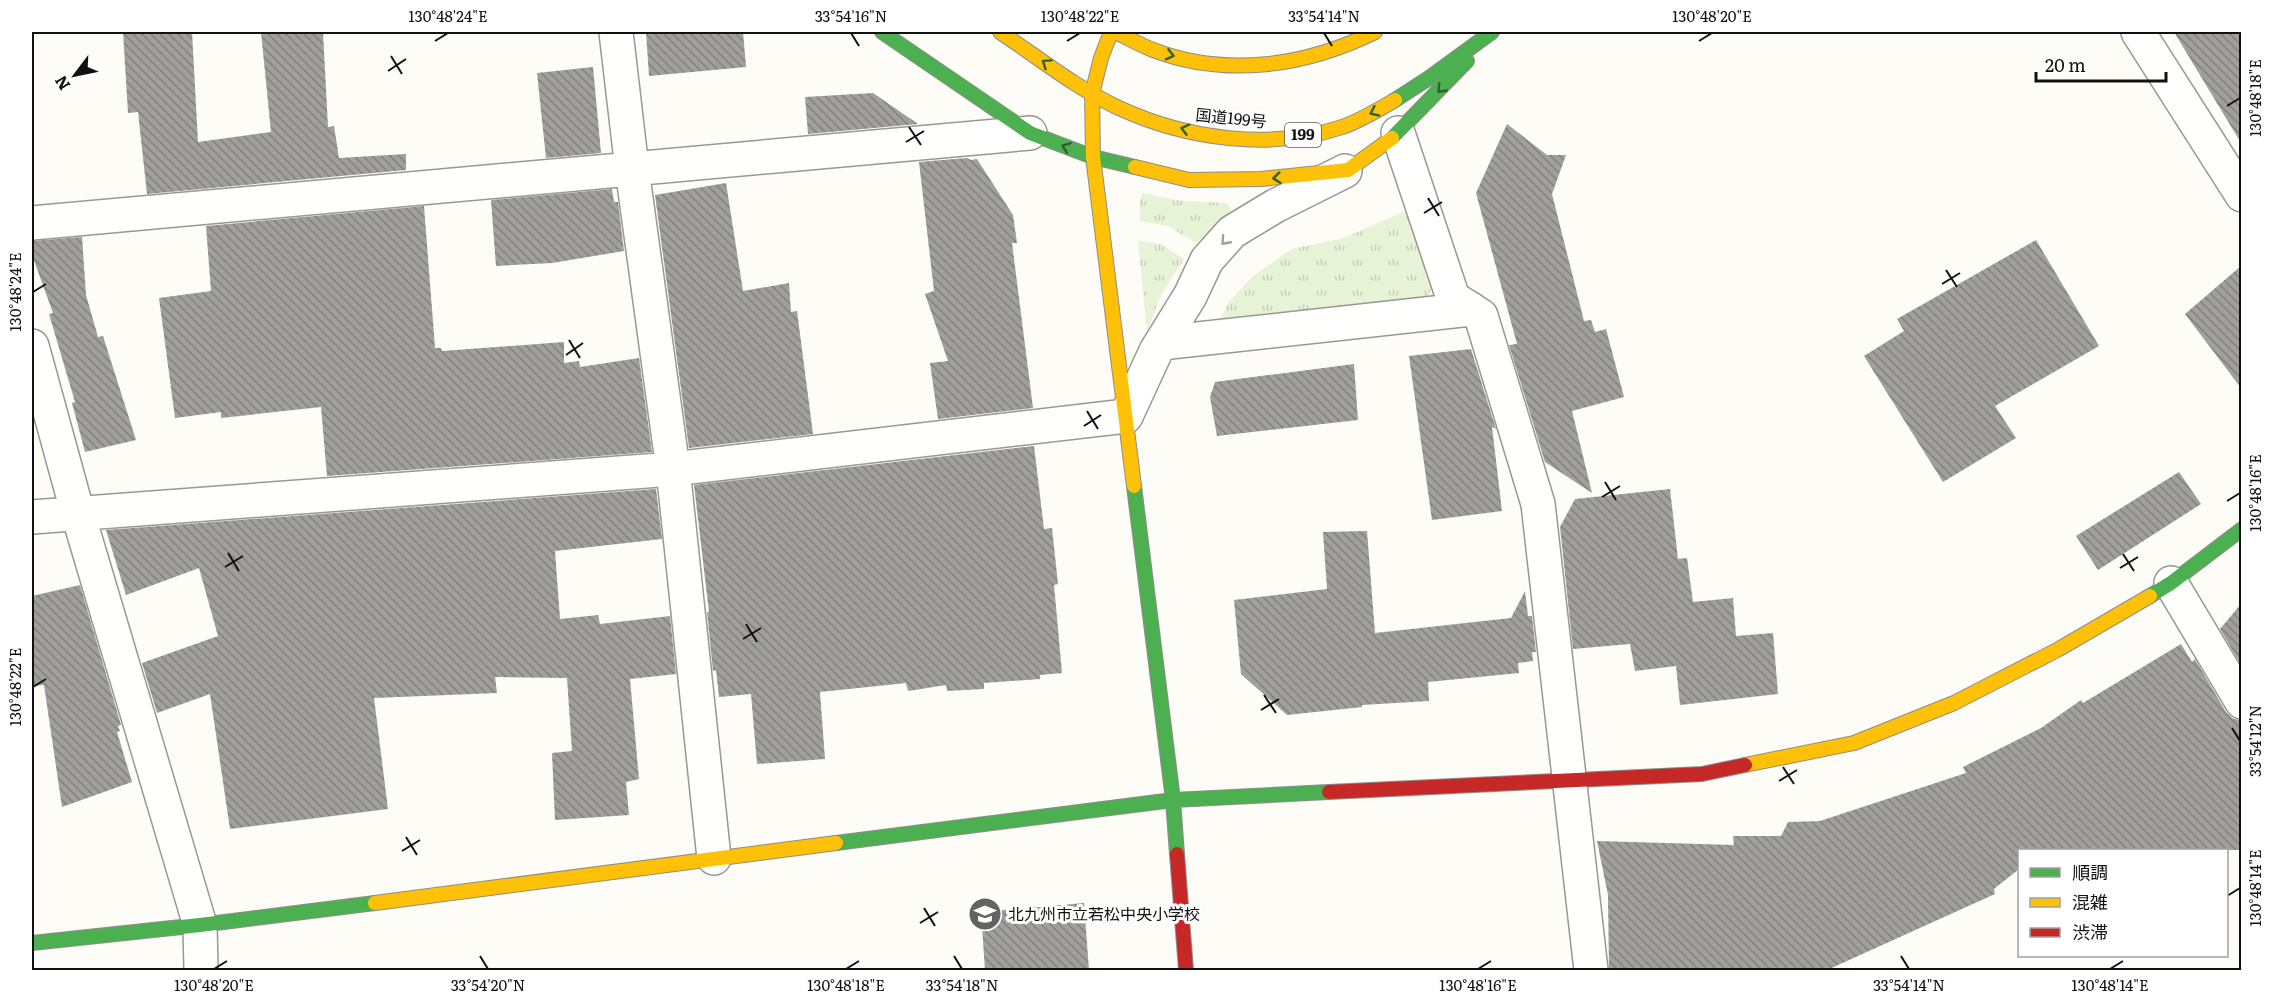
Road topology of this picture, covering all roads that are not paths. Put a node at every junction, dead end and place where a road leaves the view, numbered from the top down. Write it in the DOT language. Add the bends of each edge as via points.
graph roads {
  1 [pos="616,32"];
  2 [pos="882,32"];
  3 [pos="1000,32"];
  4 [pos="1111,32"];
  5 [pos="1116,32"];
  6 [pos="1375,32"];
  7 [pos="1494,32"];
  8 [pos="2138,32"];
  9 [pos="1092,94"];
  10 [pos="1030,133"];
  11 [pos="1398,133"];
  12 [pos="1093,157"];
  13 [pos="632,169"];
  14 [pos="1348,170"];
  15 [pos="2241,195"];
  16 [pos="32,223"];
  17 [pos="1471,309"];
  18 [pos="1161,343"];
  19 [pos="32,346"];
  20 [pos="1126,416"];
  21 [pos="673,469"];
  22 [pos="78,514"];
  23 [pos="32,518"];
  24 [pos="2241,529"];
  25 [pos="2171,583"];
  26 [pos="2241,702"];
  27 [pos="1568,781"];
  28 [pos="1173,800"];
  29 [pos="714,858"];
  30 [pos="200,925"];
  31 [pos="32,943"];
  32 [pos="201,970"];
  33 [pos="1186,970"];
  34 [pos="1591,970"];
  1 -- 13 [label="street"];
  2 -- 10 [label="main road"];
  9 -- 3 [label="main road, 国道199号 / 199, one-way"];
  4 -- 9 [label="main road"];
  5 -- 6 [label="main road, one-way" via="1160,53 1206,64 1252,67 1304,60 1349,46"];
  7 -- 9 [label="main road, 国道199号 / 199, one-way" via="1381,109 1339,128 1293,137 1248,139 1196,132 1146,119"];
  7 -- 11 [label="main road, one-way"];
  8 -- 15 [label="street"];
  9 -- 12 [label="main road"];
  12 -- 10 [label="main road, one-way"];
  10 -- 13 [label="street"];
  11 -- 14 [label="main road"];
  11 -- 17 [label="street" via="1453,298"];
  14 -- 12 [label="main road, one-way" via="1261,179 1189,180"];
  12 -- 20 [label="main road"];
  13 -- 16 [label="street"];
  13 -- 21 [label="street"];
  14 -- 18 [label="street, one-way" via="1232,232 1207,260"];
  17 -- 18 [label="street"];
  17 -- 27 [label="street" via="1481,316 1538,504"];
  18 -- 20 [label="street"];
  19 -- 22 [label="street"];
  20 -- 21 [label="street"];
  20 -- 28 [label="main road"];
  21 -- 22 [label="street"];
  21 -- 29 [label="street"];
  22 -- 23 [label="street"];
  22 -- 30 [label="street"];
  24 -- 25 [label="main road"];
  25 -- 26 [label="street"];
  25 -- 27 [label="main road" via="2059,649 1954,703 1854,743 1702,774"];
  27 -- 28 [label="main road"];
  27 -- 34 [label="street"];
  28 -- 29 [label="main road"];
  28 -- 33 [label="main road"];
  29 -- 30 [label="main road"];
  30 -- 31 [label="main road"];
  30 -- 32 [label="street"];
}
